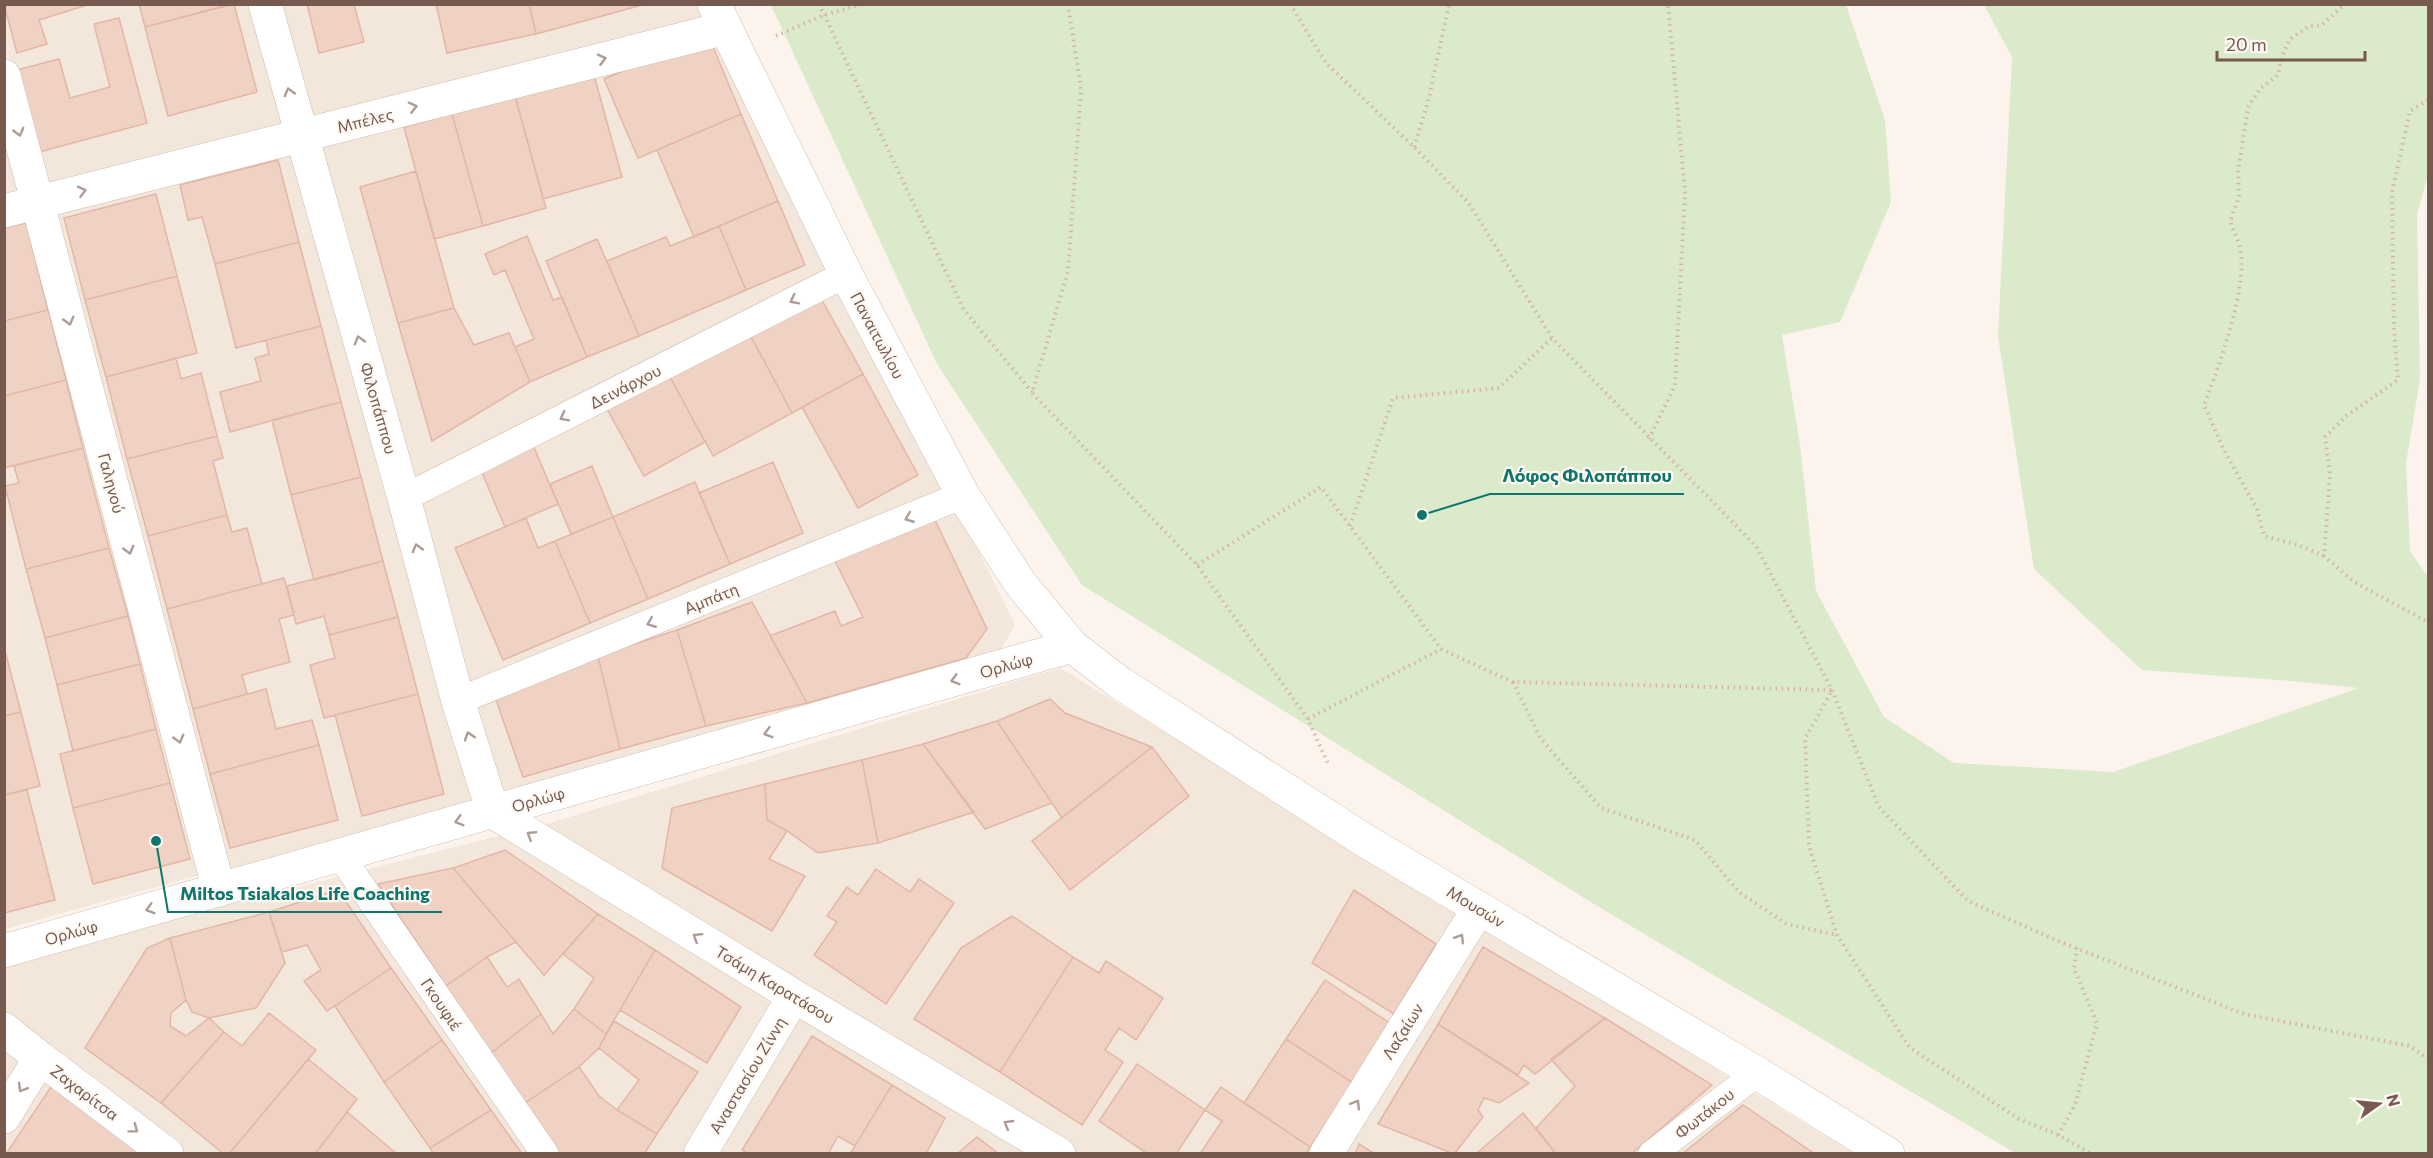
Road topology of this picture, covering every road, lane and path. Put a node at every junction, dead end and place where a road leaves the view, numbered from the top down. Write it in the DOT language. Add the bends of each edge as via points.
graph roads {
  1 [pos="265,4"];
  2 [pos="819,4"];
  3 [pos="863,4"];
  4 [pos="1068,4"];
  5 [pos="1290,4"];
  6 [pos="1449,4"];
  7 [pos="1668,4"];
  8 [pos="2345,4"];
  9 [pos="824,15"];
  10 [pos="726,28"];
  11 [pos="4,76"];
  12 [pos="2428,100"];
  13 [pos="300,136"];
  14 [pos="1414,147"];
  15 [pos="38,202"];
  16 [pos="4,211"];
  17 [pos="846,274"];
  18 [pos="1552,338"];
  19 [pos="1032,393"];
  20 [pos="1649,439"];
  21 [pos="963,495"];
  22 [pos="404,498"];
  23 [pos="1350,526"];
  24 [pos="2324,556"];
  25 [pos="1197,564"];
  26 [pos="2428,622"];
  27 [pos="1072,646"];
  28 [pos="1442,649"];
  29 [pos="1513,682"];
  30 [pos="1832,690"];
  31 [pos="458,701"];
  32 [pos="1308,719"];
  33 [pos="1333,773"];
  34 [pos="493,812"];
  35 [pos="340,855"];
  36 [pos="219,890"];
  37 [pos="1479,908"];
  38 [pos="1837,935"];
  39 [pos="2077,948"];
  40 [pos="4,951"];
  41 [pos="794,996"];
  42 [pos="4,1029"];
  43 [pos="40,1058"];
  44 [pos="2428,1059"];
  45 [pos="1757,1073"];
  46 [pos="4,1117"];
  47 [pos="2058,1135"];
  48 [pos="167,1154"];
  49 [pos="545,1154"];
  50 [pos="700,1154"];
  51 [pos="1059,1154"];
  52 [pos="1326,1154"];
  53 [pos="1652,1154"];
  54 [pos="1888,1154"];
  55 [pos="2092,1154"];
  13 -- 1 [label="street, Φιλοπάππου, one-way"];
  2 -- 9 [label="path"];
  3 -- 9 [label="path"];
  4 -- 19 [label="path" via="1081,90 1068,271"];
  5 -- 14 [label="path" via="1326,63"];
  6 -- 14 [label="path"];
  7 -- 20 [label="path" via="1685,193 1675,385"];
  8 -- 24 [label="path" via="2322,25 2309,26 2289,40 2278,75 2260,89 2248,107 2238,171 2239,197 2230,221 2241,249 2240,286 2221,362 2204,405 2257,509 2264,536"];
  9 -- 10 [label="path"];
  9 -- 19 [label="path" via="964,310"];
  13 -- 10 [label="street, Μπέλες, one-way"];
  10 -- 17 [label="street, Παναιτωλίου"];
  11 -- 15 [label="street, Γαληνού, one-way"];
  12 -- 24 [label="path" via="2410,111 2392,192 2398,380 2346,416 2325,437 2330,475"];
  15 -- 13 [label="street, Μπέλες, one-way"];
  22 -- 13 [label="street, Φιλοπάππου, one-way"];
  14 -- 18 [label="path" via="1468,202"];
  15 -- 16 [label="street, Μπέλες"];
  15 -- 36 [label="street, Γαληνού, one-way"];
  17 -- 21 [label="street, Παναιτωλίου"];
  17 -- 22 [label="lane, Δεινάρχου, one-way"];
  18 -- 20 [label="path"];
  18 -- 23 [label="path" via="1499,388 1393,398"];
  19 -- 25 [label="path"];
  20 -- 30 [label="path" via="1756,546"];
  21 -- 27 [label="street, Παναιτωλίου" via="1020,583"];
  21 -- 31 [label="lane, Αμπάτη, one-way"];
  31 -- 22 [label="street, Φιλοπάππου, one-way"];
  23 -- 25 [label="path" via="1321,487"];
  23 -- 28 [label="path"];
  24 -- 26 [label="path" via="2354,582"];
  25 -- 32 [label="path"];
  27 -- 34 [label="street, Ορλώφ, one-way"];
  27 -- 37 [label="street, Μουσών" via="1120,683 1364,840"];
  28 -- 29 [label="path"];
  28 -- 32 [label="path"];
  29 -- 30 [label="path"];
  29 -- 38 [label="path" via="1540,739 1601,808 1695,840 1740,893 1787,924"];
  30 -- 38 [label="path" via="1805,740 1809,846"];
  30 -- 39 [label="path" via="1879,807 1928,859 1968,901"];
  34 -- 31 [label="street, Φιλοπάππου, one-way"];
  32 -- 33 [label="path"];
  34 -- 35 [label="street, Ορλώφ, one-way"];
  41 -- 34 [label="street, Τσάμη Καρατάσου, one-way"];
  35 -- 36 [label="street, Ορλώφ"];
  35 -- 49 [label="lane, Γκουφιέ"];
  36 -- 40 [label="street, Ορλώφ, one-way"];
  37 -- 45 [label="street, Μουσών"];
  52 -- 37 [label="street, Λαζαίων, one-way"];
  38 -- 47 [label="path" via="1910,1048 2019,1119"];
  39 -- 44 [label="path" via="2244,1014 2410,1046"];
  39 -- 47 [label="path" via="2074,969 2097,1023 2075,1106"];
  41 -- 50 [label="street, Αναστασίου Ζίννη"];
  51 -- 41 [label="street, Τσάμη Καρατάσου, one-way"];
  42 -- 43 [label="street, Ζαχαρίτσα"];
  43 -- 46 [label="street, one-way"];
  43 -- 48 [label="street, Ζαχαρίτσα, one-way"];
  45 -- 53 [label="lane, Φωτάκου"];
  45 -- 54 [label="street, Μουσών"];
  47 -- 55 [label="path"];
}
